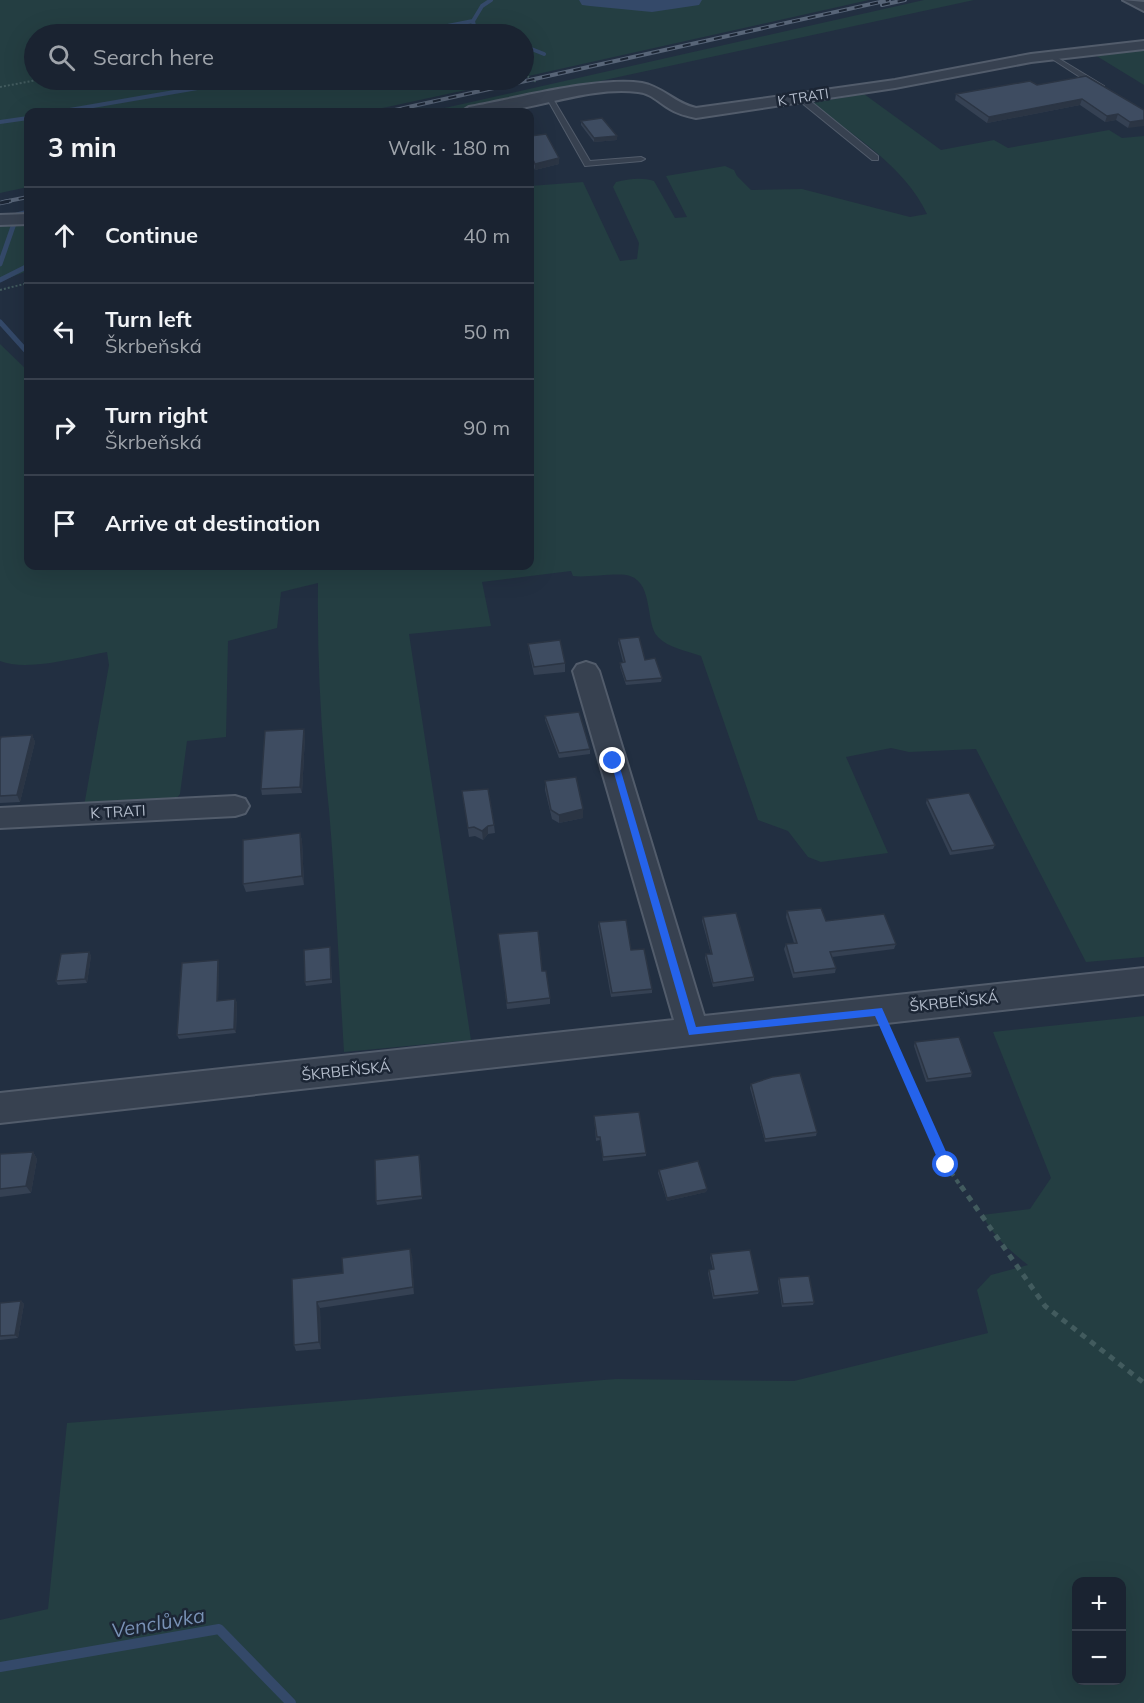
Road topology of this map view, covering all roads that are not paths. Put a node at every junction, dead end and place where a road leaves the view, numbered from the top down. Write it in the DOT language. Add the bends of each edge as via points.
graph roads {
  1 [pos="1130,0"];
  2 [pos="1144,8"];
  3 [pos="1144,45"];
  4 [pos="1051,56"];
  5 [pos="1110,92"];
  6 [pos="548,97"];
  7 [pos="800,97"];
  8 [pos="490,108"];
  9 [pos="875,158"];
  10 [pos="641,159"];
  11 [pos="24,219"];
  12 [pos="0,220"];
  13 [pos="586,671"];
  14 [pos="235,806"];
  15 [pos="0,818"];
  16 [pos="1144,981"];
  17 [pos="693,1032"];
  18 [pos="0,1108"];
  1 -- 2 [label="street"];
  3 -- 4 [label="street, K TRATI"];
  4 -- 5 [label="lane"];
  4 -- 7 [label="street, K TRATI"];
  6 -- 7 [label="street, K TRATI" via="628,87 653,91 676,109 696,113"];
  6 -- 8 [label="street, K TRATI"];
  6 -- 10 [label="lane" via="588,164"];
  7 -- 9 [label="lane"];
  11 -- 12 [label="street"];
  13 -- 17 [label="street"];
  14 -- 15 [label="street, K TRATI"];
  16 -- 17 [label="street, ŠKRBEŇSKÁ"];
  17 -- 18 [label="street, ŠKRBEŇSKÁ"];
}
